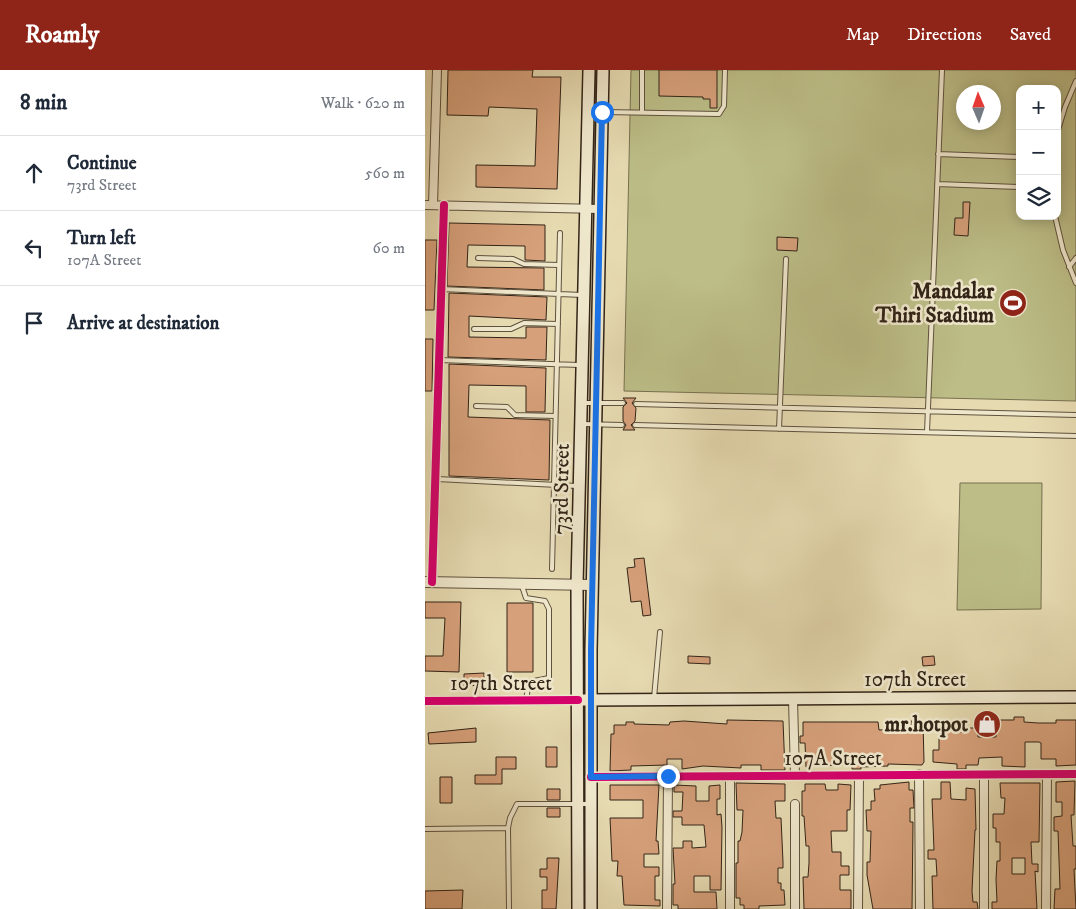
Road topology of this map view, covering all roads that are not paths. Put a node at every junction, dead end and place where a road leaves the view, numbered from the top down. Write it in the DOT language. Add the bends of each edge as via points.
graph roads {
  1 [pos="437,70"];
  2 [pos="589,70"];
  3 [pos="603,70"];
  4 [pos="642,70"];
  5 [pos="725,70"];
  6 [pos="942,70"];
  7 [pos="1076,81"];
  8 [pos="602,112"];
  9 [pos="641,112"];
  10 [pos="1058,130"];
  11 [pos="938,154"];
  12 [pos="1016,157"];
  13 [pos="937,184"];
  14 [pos="1016,187"];
  15 [pos="429,205"];
  16 [pos="444,205"];
  17 [pos="586,208"];
  18 [pos="600,209"];
  19 [pos="1056,220"];
  20 [pos="560,234"];
  21 [pos="478,258"];
  22 [pos="786,258"];
  23 [pos="1076,258"];
  24 [pos="559,265"];
  25 [pos="1069,267"];
  26 [pos="1076,283"];
  27 [pos="440,289"];
  28 [pos="559,295"];
  29 [pos="584,295"];
  30 [pos="558,324"];
  31 [pos="474,329"];
  32 [pos="439,360"];
  33 [pos="556,364"];
  34 [pos="582,365"];
  35 [pos="581,403"];
  36 [pos="596,403"];
  37 [pos="623,404"];
  38 [pos="636,404"];
  39 [pos="476,406"];
  40 [pos="780,406"];
  41 [pos="927,410"];
  42 [pos="1076,415"];
  43 [pos="555,416"];
  44 [pos="581,424"];
  45 [pos="596,424"];
  46 [pos="622,425"];
  47 [pos="635,425"];
  48 [pos="779,429"];
  49 [pos="927,432"];
  50 [pos="1076,436"];
  51 [pos="437,479"];
  52 [pos="553,485"];
  53 [pos="579,486"];
  54 [pos="552,569"];
  55 [pos="429,582"];
  56 [pos="521,584"];
  57 [pos="577,585"];
  58 [pos="592,585"];
  59 [pos="660,632"];
  60 [pos="1076,697"];
  61 [pos="654,698"];
  62 [pos="793,699"];
  63 [pos="526,700"];
  64 [pos="578,700"];
  65 [pos="591,700"];
  66 [pos="425,701"];
  67 [pos="919,774"];
  68 [pos="984,774"];
  69 [pos="1047,774"];
  70 [pos="1076,774"];
  71 [pos="795,775"];
  72 [pos="668,776"];
  73 [pos="730,776"];
  74 [pos="859,776"];
  75 [pos="591,777"];
  76 [pos="578,804"];
  77 [pos="591,804"];
  78 [pos="795,804"];
  79 [pos="508,828"];
  80 [pos="425,829"];
  81 [pos="509,909"];
  82 [pos="578,909"];
  83 [pos="591,909"];
  84 [pos="667,909"];
  85 [pos="730,909"];
  86 [pos="795,909"];
  87 [pos="859,909"];
  88 [pos="920,909"];
  89 [pos="984,909"];
  90 [pos="1046,909"];
  1 -- 15 [label="street"];
  2 -- 17 [label="main road, 73rd Street"];
  3 -- 8 [label="main road, 73rd Street"];
  4 -- 9 [label="lane"];
  5 -- 9 [label="lane" via="724,106 719,114"];
  6 -- 11 [label="lane"];
  7 -- 10 [label="lane"];
  8 -- 9 [label="lane"];
  8 -- 18 [label="main road, 73rd Street"];
  11 -- 12 [label="lane"];
  11 -- 13 [label="lane"];
  13 -- 14 [label="lane"];
  13 -- 41 [label="lane"];
  15 -- 16 [label="street"];
  16 -- 17 [label="street"];
  16 -- 27 [label="street"];
  17 -- 18 [label="street"];
  17 -- 29 [label="main road, 73rd Street"];
  18 -- 36 [label="main road, 73rd Street"];
  19 -- 25 [label="lane"];
  20 -- 24 [label="lane"];
  21 -- 24 [label="lane" via="513,258 524,264"];
  22 -- 40 [label="lane"];
  23 -- 25 [label="lane"];
  24 -- 28 [label="lane"];
  25 -- 26 [label="lane"];
  27 -- 28 [label="lane"];
  27 -- 32 [label="street"];
  28 -- 29 [label="lane"];
  28 -- 30 [label="lane"];
  29 -- 34 [label="main road, 73rd Street"];
  30 -- 31 [label="lane" via="524,323 511,329"];
  30 -- 33 [label="lane"];
  32 -- 33 [label="lane"];
  32 -- 51 [label="street"];
  33 -- 34 [label="lane"];
  33 -- 43 [label="lane"];
  34 -- 35 [label="main road, 73rd Street"];
  35 -- 36 [label="lane"];
  35 -- 44 [label="main road, 73rd Street"];
  36 -- 37 [label="lane"];
  36 -- 45 [label="main road, 73rd Street"];
  38 -- 40 [label="lane"];
  39 -- 43 [label="lane" via="507,407 515,415"];
  40 -- 41 [label="lane"];
  40 -- 48 [label="lane"];
  41 -- 42 [label="lane"];
  41 -- 49 [label="lane"];
  43 -- 52 [label="lane"];
  44 -- 45 [label="lane"];
  44 -- 53 [label="main road, 73rd Street"];
  45 -- 46 [label="lane"];
  45 -- 58 [label="main road, 73rd Street"];
  47 -- 48 [label="lane"];
  48 -- 49 [label="lane"];
  49 -- 50 [label="lane"];
  51 -- 52 [label="lane"];
  51 -- 55 [label="street"];
  52 -- 53 [label="lane"];
  52 -- 54 [label="lane"];
  53 -- 57 [label="main road, 73rd Street"];
  55 -- 56 [label="street"];
  56 -- 57 [label="street"];
  56 -- 63 [label="lane" via="526,598 545,601 549,609 549,678 529,682"];
  57 -- 58 [label="street"];
  57 -- 64 [label="main road, 73rd Street"];
  58 -- 65 [label="main road, 73rd Street"];
  59 -- 61 [label="lane"];
  60 -- 62 [label="main road, 107th Street"];
  61 -- 62 [label="main road, 107th Street"];
  61 -- 65 [label="main road, 107th Street"];
  62 -- 71 [label="street"];
  63 -- 64 [label="street, 107th Street"];
  63 -- 66 [label="street, 107th Street"];
  64 -- 65 [label="main road, 107th Street"];
  64 -- 76 [label="main road, 73rd Street"];
  65 -- 75 [label="main road, 73rd Street"];
  67 -- 68 [label="street, 107A Street"];
  67 -- 74 [label="street, 107A Street"];
  67 -- 88 [label="street"];
  68 -- 69 [label="street, 107A Street"];
  68 -- 89 [label="street"];
  69 -- 70 [label="street, 107A Street"];
  69 -- 90 [label="street"];
  71 -- 73 [label="street, 107A Street"];
  71 -- 74 [label="street, 107A Street"];
  72 -- 73 [label="street, 107A Street"];
  72 -- 75 [label="street, 107A Street"];
  72 -- 84 [label="street"];
  73 -- 85 [label="street"];
  74 -- 87 [label="street"];
  75 -- 77 [label="main road, 73rd Street"];
  76 -- 77 [label="lane"];
  76 -- 79 [label="lane" via="517,804"];
  76 -- 82 [label="main road, 73rd Street"];
  77 -- 83 [label="main road, 73rd Street"];
  78 -- 86 [label="street"];
  79 -- 80 [label="lane"];
  79 -- 81 [label="lane"];
}
